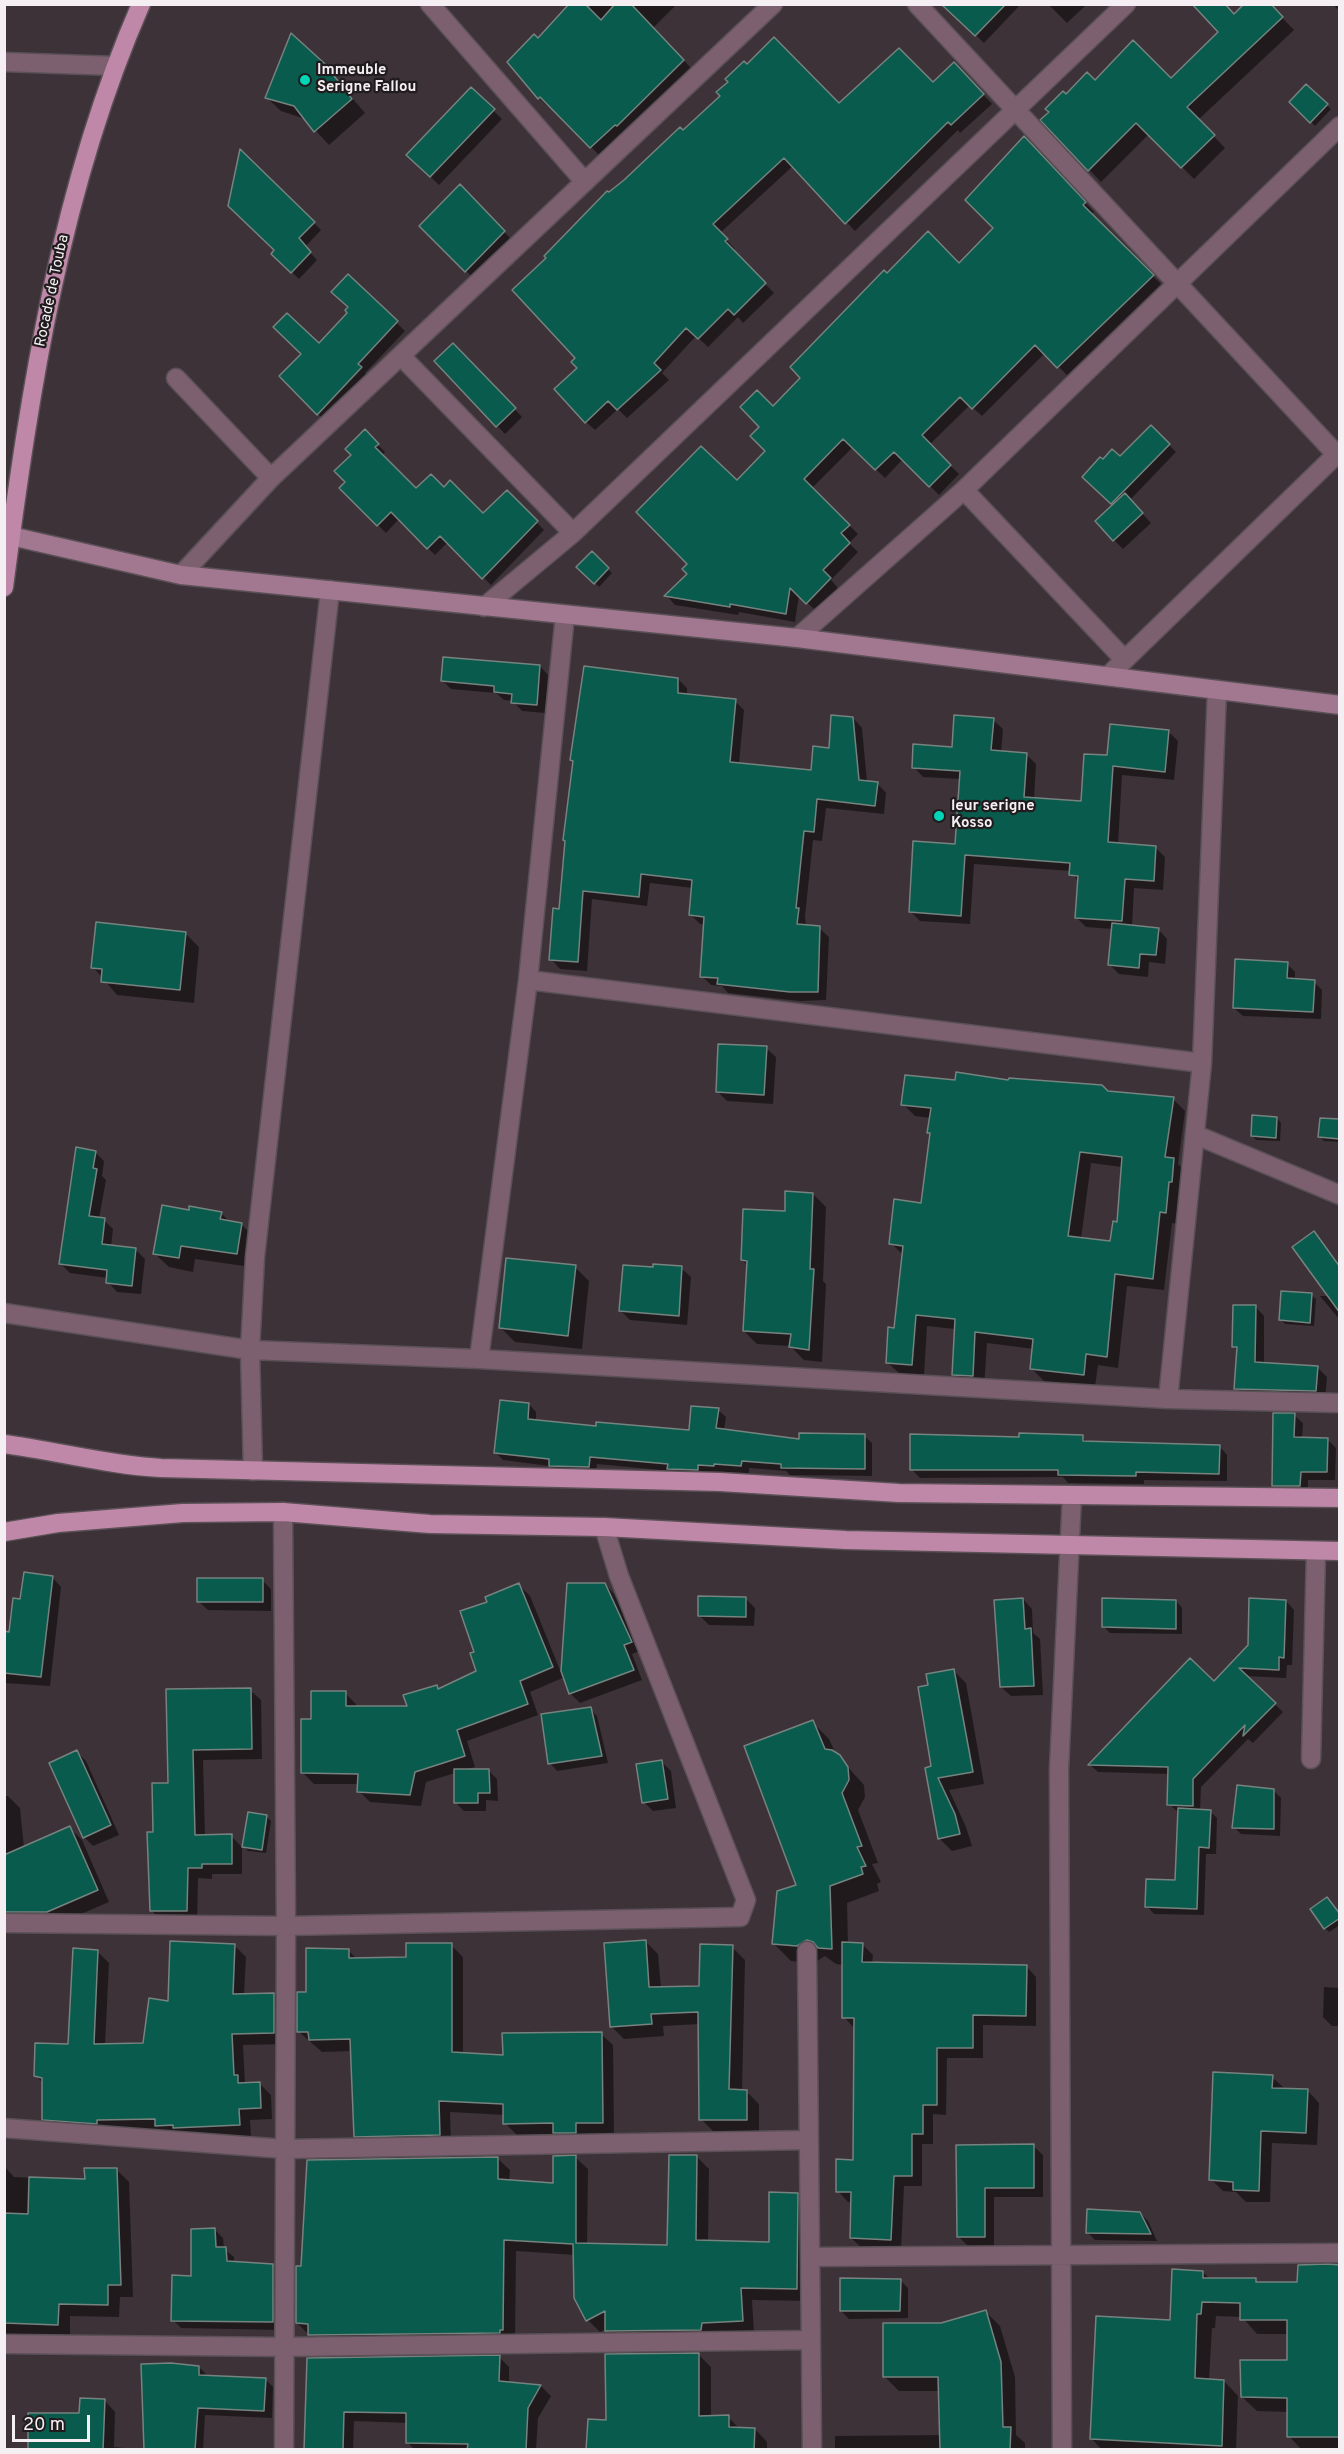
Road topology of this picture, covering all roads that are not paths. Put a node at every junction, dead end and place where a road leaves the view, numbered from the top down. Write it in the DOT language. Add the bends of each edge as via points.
graph roads {
  1 [pos="141,4"];
  2 [pos="773,4"];
  3 [pos="917,4"];
  4 [pos="1126,4"];
  5 [pos="434,6"];
  6 [pos="4,62"];
  7 [pos="116,66"];
  8 [pos="1017,110"];
  9 [pos="1340,126"];
  10 [pos="585,182"];
  11 [pos="1177,283"];
  12 [pos="401,356"];
  13 [pos="177,378"];
  14 [pos="1338,453"];
  15 [pos="271,478"];
  16 [pos="11,481"];
  17 [pos="964,490"];
  18 [pos="573,533"];
  19 [pos="11,536"];
  20 [pos="182,575"];
  21 [pos="4,587"];
  22 [pos="330,590"];
  23 [pos="484,607"];
  24 [pos="565,615"];
  25 [pos="797,638"];
  26 [pos="1123,658"];
  27 [pos="1108,676"];
  28 [pos="1218,690"];
  29 [pos="1340,705"];
  30 [pos="528,980"];
  31 [pos="1202,1063"];
  32 [pos="1196,1135"];
  33 [pos="1340,1195"];
  34 [pos="4,1313"];
  35 [pos="250,1350"];
  36 [pos="479,1359"];
  37 [pos="1168,1399"];
  38 [pos="1340,1403"];
  39 [pos="4,1444"];
  40 [pos="253,1471"];
  41 [pos="1072,1495"];
  42 [pos="1340,1498"];
  43 [pos="283,1512"];
  44 [pos="604,1527"];
  45 [pos="4,1532"];
  46 [pos="1069,1546"];
  47 [pos="1316,1551"];
  48 [pos="1340,1551"];
  49 [pos="1311,1759"];
  50 [pos="4,1923"];
  51 [pos="286,1926"];
  52 [pos="807,1951"];
  53 [pos="4,2128"];
  54 [pos="809,2140"];
  55 [pos="285,2149"];
  56 [pos="1340,2253"];
  57 [pos="1062,2256"];
  58 [pos="812,2257"];
  59 [pos="811,2340"];
  60 [pos="4,2344"];
  61 [pos="285,2348"];
  62 [pos="284,2450"];
  63 [pos="812,2450"];
  64 [pos="1062,2450"];
  1 -- 7 [label="main road, Rocade de Touba"];
  2 -- 10 [label="street"];
  3 -- 8 [label="street"];
  4 -- 8 [label="street"];
  5 -- 10 [label="street"];
  6 -- 7 [label="street"];
  7 -- 16 [label="main road, Rocade de Touba" via="84,162 54,277"];
  8 -- 11 [label="street"];
  8 -- 18 [label="street"];
  9 -- 11 [label="street"];
  10 -- 12 [label="street"];
  11 -- 14 [label="street"];
  11 -- 17 [label="street"];
  12 -- 15 [label="street"];
  12 -- 18 [label="street"];
  13 -- 15 [label="street"];
  14 -- 26 [label="street"];
  15 -- 20 [label="street"];
  16 -- 19 [label="main road, Rocade de Touba"];
  17 -- 25 [label="street"];
  17 -- 26 [label="street"];
  18 -- 23 [label="street"];
  19 -- 20 [label="street"];
  19 -- 21 [label="main road, Rocade de Touba"];
  20 -- 22 [label="street"];
  22 -- 23 [label="street"];
  22 -- 35 [label="street" via="255,1257"];
  23 -- 24 [label="street"];
  24 -- 25 [label="street"];
  24 -- 30 [label="street"];
  25 -- 27 [label="street"];
  26 -- 27 [label="street"];
  27 -- 28 [label="street"];
  28 -- 29 [label="street"];
  28 -- 31 [label="street"];
  30 -- 31 [label="street"];
  30 -- 36 [label="street"];
  31 -- 32 [label="street"];
  32 -- 33 [label="street"];
  32 -- 37 [label="street"];
  34 -- 35 [label="street"];
  35 -- 36 [label="street"];
  35 -- 40 [label="street"];
  36 -- 37 [label="street"];
  37 -- 38 [label="street"];
  39 -- 40 [label="main road" via="122,1466"];
  40 -- 41 [label="main road" via="720,1482 899,1493"];
  41 -- 42 [label="main road"];
  41 -- 46 [label="street"];
  43 -- 44 [label="main road" via="430,1524"];
  43 -- 45 [label="main road" via="183,1513 48,1524"];
  43 -- 51 [label="street"];
  44 -- 46 [label="main road" via="846,1540"];
  44 -- 51 [label="street" via="619,1576 746,1900 740,1917"];
  46 -- 47 [label="main road"];
  46 -- 57 [label="street" via="1059,1769"];
  47 -- 48 [label="main road"];
  47 -- 49 [label="street"];
  50 -- 51 [label="street"];
  51 -- 55 [label="street"];
  52 -- 54 [label="street"];
  53 -- 55 [label="street"];
  54 -- 55 [label="street"];
  54 -- 58 [label="street"];
  55 -- 61 [label="street"];
  56 -- 57 [label="street"];
  57 -- 58 [label="street"];
  57 -- 64 [label="street"];
  58 -- 59 [label="street"];
  59 -- 61 [label="street"];
  59 -- 63 [label="street"];
  60 -- 61 [label="street"];
  61 -- 62 [label="street"];
}
